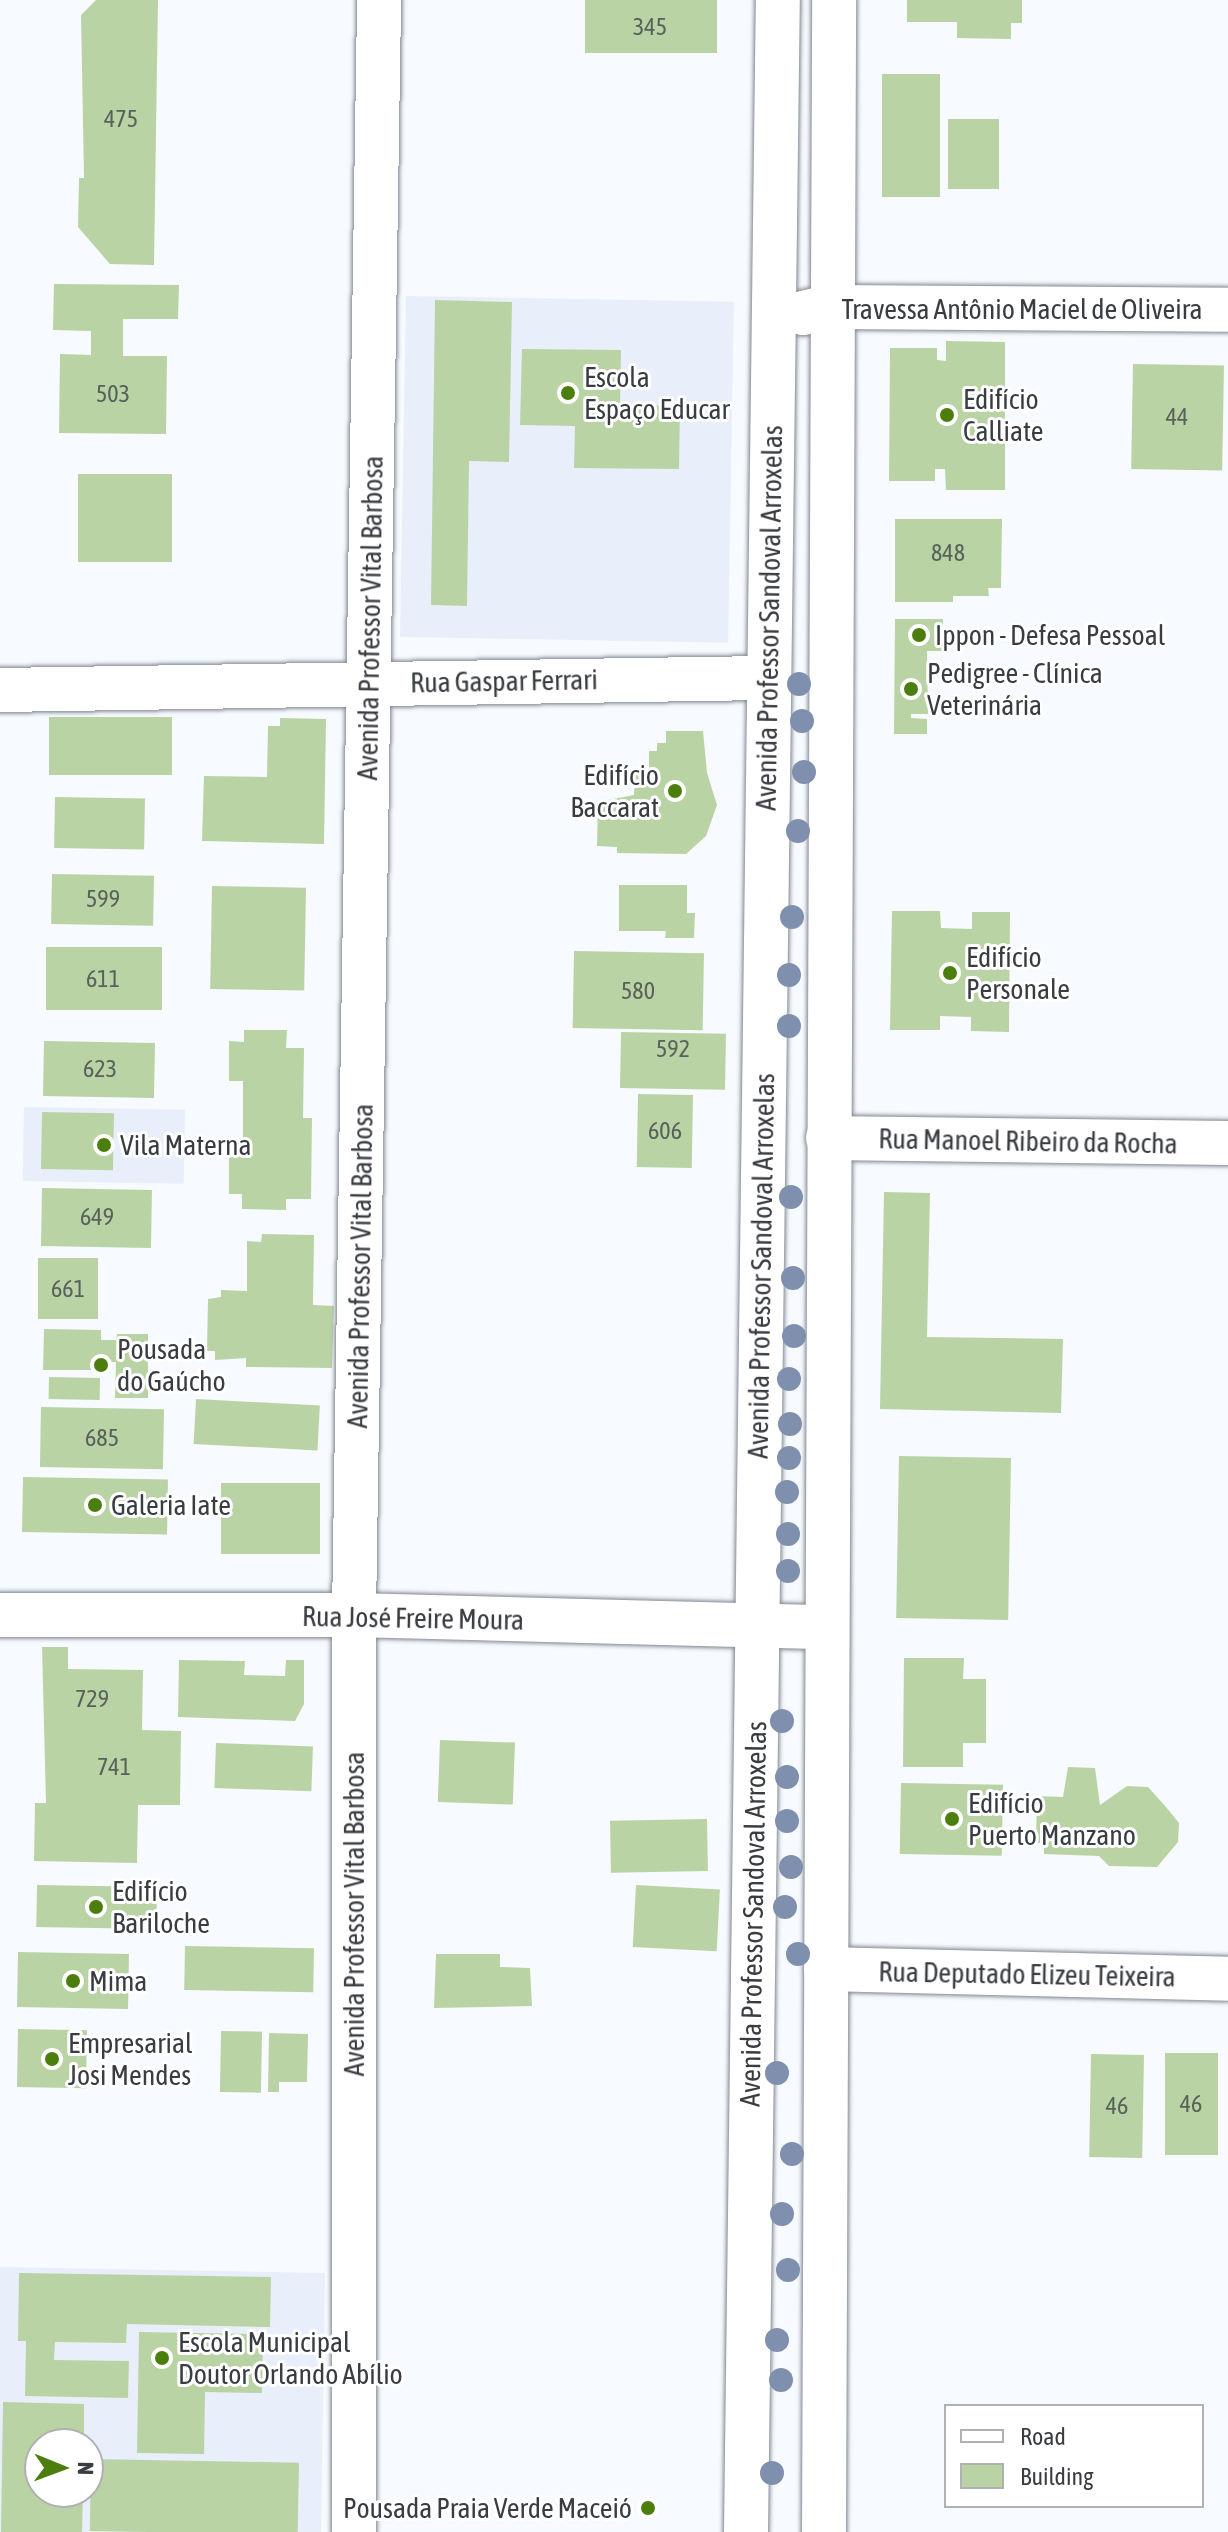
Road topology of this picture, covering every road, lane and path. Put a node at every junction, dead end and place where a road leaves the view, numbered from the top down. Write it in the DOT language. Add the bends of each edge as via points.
graph roads {
  1 [pos="379,0"];
  2 [pos="778,0"];
  3 [pos="834,0"];
  4 [pos="830,307"];
  5 [pos="1228,310"];
  6 [pos="773,330"];
  7 [pos="768,678"];
  8 [pos="369,683"];
  9 [pos="0,690"];
  10 [pos="828,1138"];
  11 [pos="1228,1143"];
  12 [pos="0,1615"];
  13 [pos="354,1615"];
  14 [pos="756,1627"];
  15 [pos="826,1627"];
  16 [pos="826,1969"];
  17 [pos="1228,1979"];
  18 [pos="354,2532"];
  19 [pos="746,2532"];
  20 [pos="824,2532"];
  1 -- 8 [label="street, Avenida Professor Vital Barbosa"];
  2 -- 6 [label="street, Avenida Professor Sandoval Arroxelas"];
  3 -- 4 [label="street, Avenida Professor Sandoval Arroxelas"];
  4 -- 5 [label="street, Travessa Antônio Maciel de Oliveira"];
  4 -- 6 [label="street, Travessa Antônio Maciel de Oliveira" via="799,315"];
  4 -- 10 [label="street, Avenida Professor Sandoval Arroxelas"];
  6 -- 7 [label="street, Avenida Professor Sandoval Arroxelas"];
  7 -- 8 [label="street, Rua Gaspar Ferrari"];
  7 -- 14 [label="street, Avenida Professor Sandoval Arroxelas"];
  8 -- 9 [label="street, Rua Gaspar Ferrari"];
  8 -- 13 [label="street, Avenida Professor Vital Barbosa"];
  10 -- 11 [label="street, Rua Manoel Ribeiro da Rocha"];
  10 -- 15 [label="street, Avenida Professor Sandoval Arroxelas"];
  12 -- 13 [label="street, Rua José Freire Moura"];
  13 -- 14 [label="street, Rua José Freire Moura"];
  13 -- 18 [label="street, Avenida Professor Vital Barbosa"];
  14 -- 15 [label="street, Rua José Freire Moura"];
  14 -- 19 [label="street, Avenida Professor Sandoval Arroxelas"];
  15 -- 16 [label="street, Avenida Professor Sandoval Arroxelas"];
  16 -- 17 [label="street, Rua Deputado Elizeu Teixeira"];
  16 -- 20 [label="street, Avenida Professor Sandoval Arroxelas"];
}
